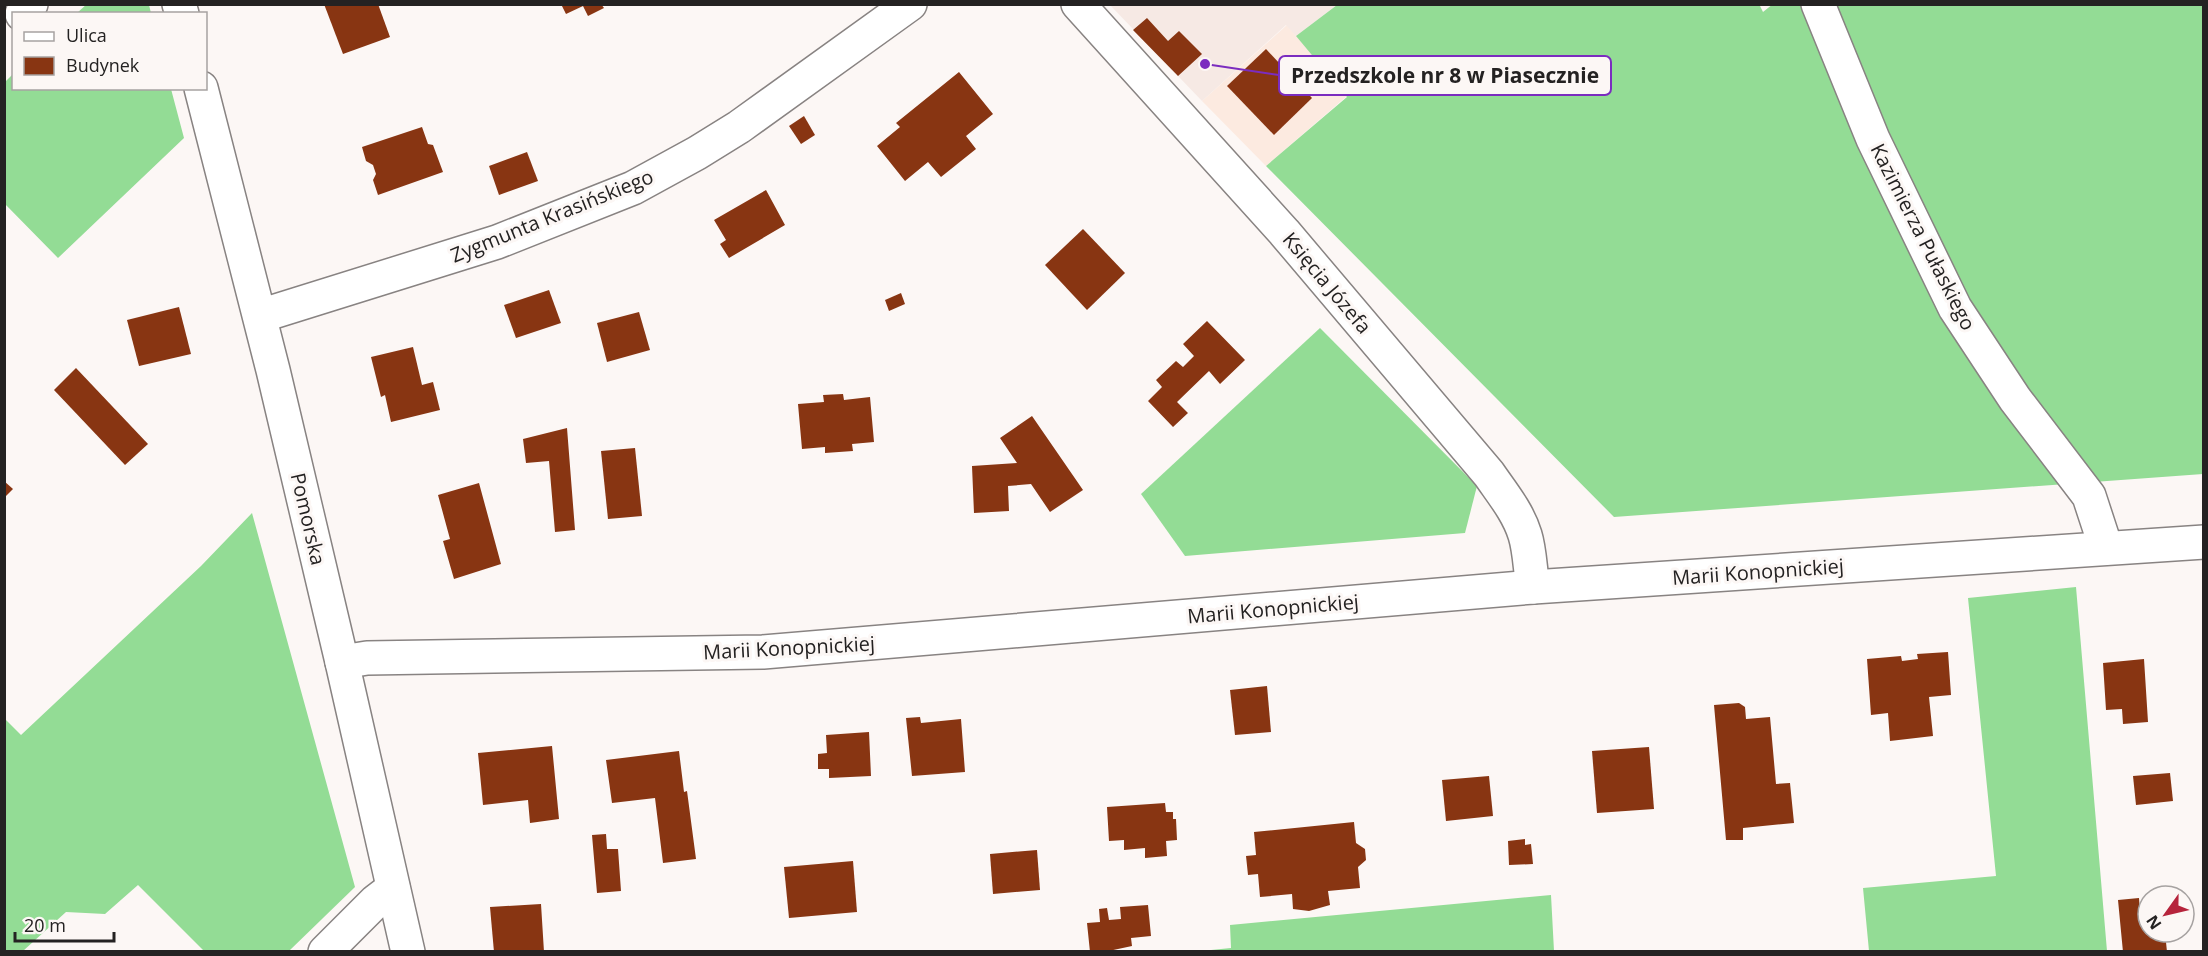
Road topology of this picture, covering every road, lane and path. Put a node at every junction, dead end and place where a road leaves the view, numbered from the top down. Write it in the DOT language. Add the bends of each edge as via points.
graph roads {
  1 [pos="910,4"];
  2 [pos="1078,4"];
  3 [pos="1818,4"];
  4 [pos="202,90"];
  5 [pos="260,316"];
  6 [pos="2204,542"];
  7 [pos="2106,548"];
  8 [pos="1533,587"];
  9 [pos="342,662"];
  10 [pos="393,888"];
  11 [pos="325,951"];
  12 [pos="408,951"];
  1 -- 5 [label="street, Zygmunta Krasińskiego" via="739,127 633,188 497,242"];
  2 -- 8 [label="street, Księcia Józefa" via="1284,232 1489,474 1521,524"];
  3 -- 7 [label="street, Kazimierza Pułaskiego" via="1873,139 1954,308 2015,399 2089,496"];
  4 -- 5 [label="street, Pomorska"];
  5 -- 9 [label="street, Pomorska"];
  6 -- 7 [label="street, Marii Konopnickiej"];
  7 -- 8 [label="street, Marii Konopnickiej"];
  8 -- 9 [label="street, Marii Konopnickiej" via="763,652 379,658"];
  9 -- 10 [label="street, Pomorska"];
  10 -- 11 [label="street"];
  10 -- 12 [label="street, Pomorska"];
}
